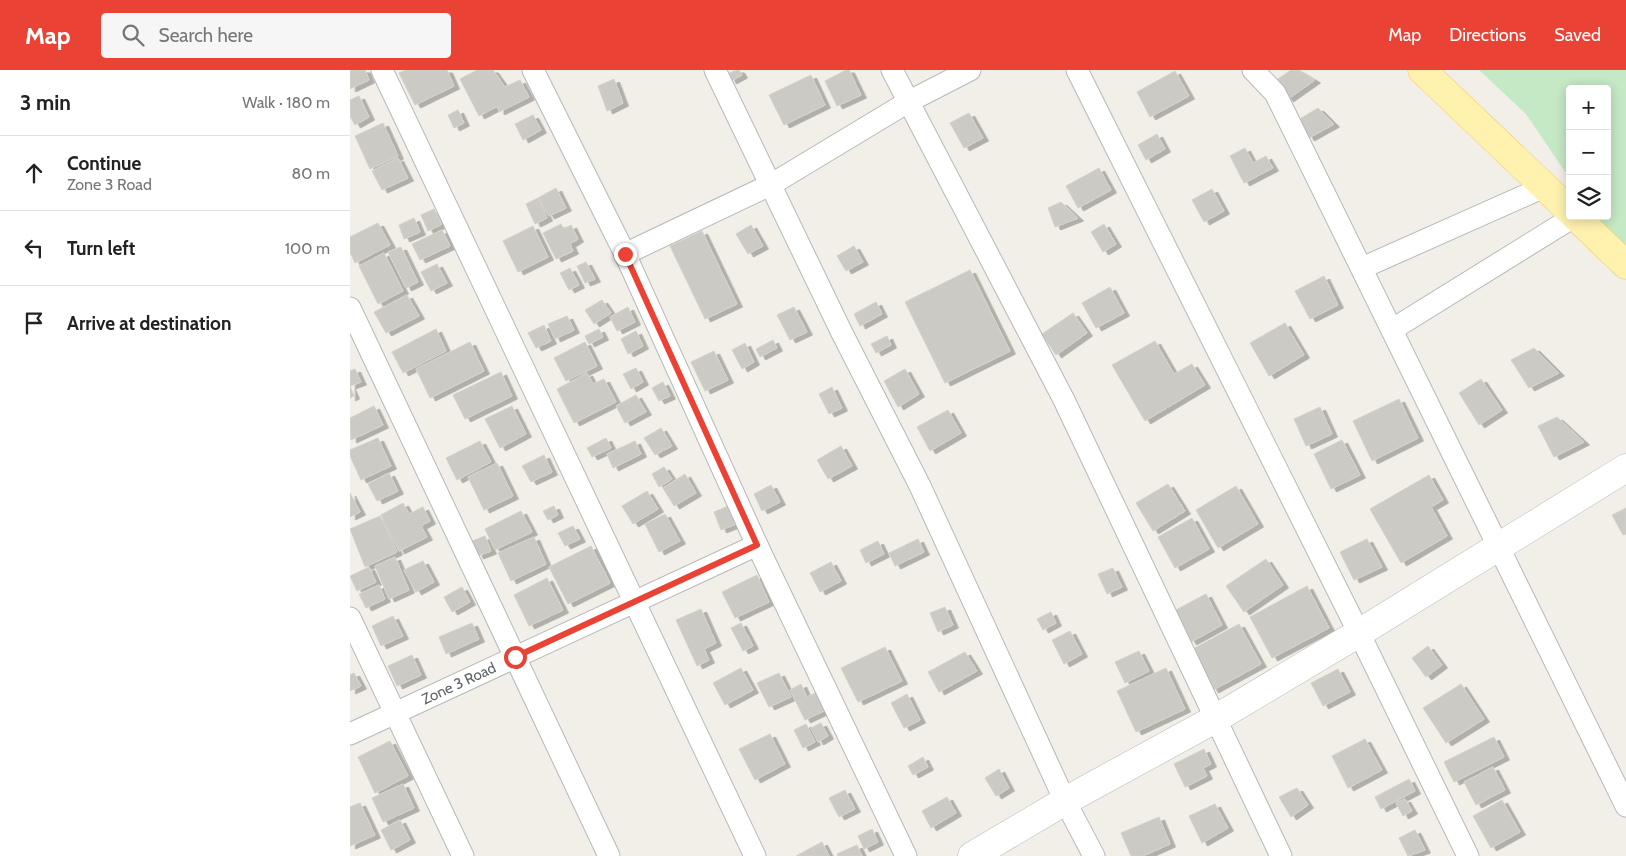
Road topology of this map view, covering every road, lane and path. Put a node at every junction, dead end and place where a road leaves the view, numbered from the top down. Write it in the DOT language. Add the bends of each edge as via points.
graph roads {
  1 [pos="382,70"];
  2 [pos="533,70"];
  3 [pos="715,70"];
  4 [pos="892,70"];
  5 [pos="970,70"];
  6 [pos="1077,70"];
  7 [pos="1253,70"];
  8 [pos="1422,70"];
  9 [pos="908,102"];
  10 [pos="772,184"];
  11 [pos="1544,186"];
  12 [pos="1566,207"];
  13 [pos="1569,220"];
  14 [pos="1579,220"];
  15 [pos="625,254"];
  16 [pos="1626,264"];
  17 [pos="1362,268"];
  18 [pos="350,308"];
  19 [pos="1393,329"];
  20 [pos="1626,468"];
  21 [pos="757,545"];
  22 [pos="1497,548"];
  23 [pos="636,602"];
  24 [pos="350,618"];
  25 [pos="1359,633"];
  26 [pos="515,657"];
  27 [pos="394,713"];
  28 [pos="1215,719"];
  29 [pos="350,734"];
  30 [pos="1065,801"];
  31 [pos="1626,806"];
  32 [pos="462,856"];
  33 [pos="609,856"];
  34 [pos="755,856"];
  35 [pos="906,856"];
  36 [pos="972,856"];
  37 [pos="1094,856"];
  38 [pos="1281,856"];
  39 [pos="1468,856"];
  1 -- 23 [label="street"];
  2 -- 15 [label="street"];
  3 -- 10 [label="street"];
  4 -- 9 [label="street"];
  5 -- 9 [label="street"];
  6 -- 25 [label="street"];
  7 -- 17 [label="street" via="1275,93"];
  8 -- 11 [label="main road"];
  9 -- 10 [label="street"];
  9 -- 28 [label="street" via="1064,400"];
  10 -- 15 [label="street"];
  10 -- 30 [label="street" via="841,331 920,486"];
  11 -- 12 [label="main road"];
  11 -- 17 [label="street"];
  13 -- 19 [label="street"];
  14 -- 16 [label="main road"];
  15 -- 21 [label="street"];
  17 -- 19 [label="street"];
  18 -- 26 [label="street"];
  19 -- 22 [label="street"];
  20 -- 22 [label="street"];
  21 -- 23 [label="street, Zone 3 Road"];
  21 -- 35 [label="street"];
  22 -- 25 [label="street"];
  22 -- 31 [label="street"];
  23 -- 26 [label="street, Zone 3 Road"];
  23 -- 34 [label="street"];
  24 -- 27 [label="street"];
  25 -- 28 [label="street"];
  25 -- 39 [label="street"];
  26 -- 27 [label="street, Zone 3 Road"];
  26 -- 33 [label="street"];
  27 -- 29 [label="street, Zone 3 Road"];
  27 -- 32 [label="street"];
  28 -- 30 [label="street"];
  28 -- 38 [label="street"];
  30 -- 36 [label="street"];
  30 -- 37 [label="street"];
}
